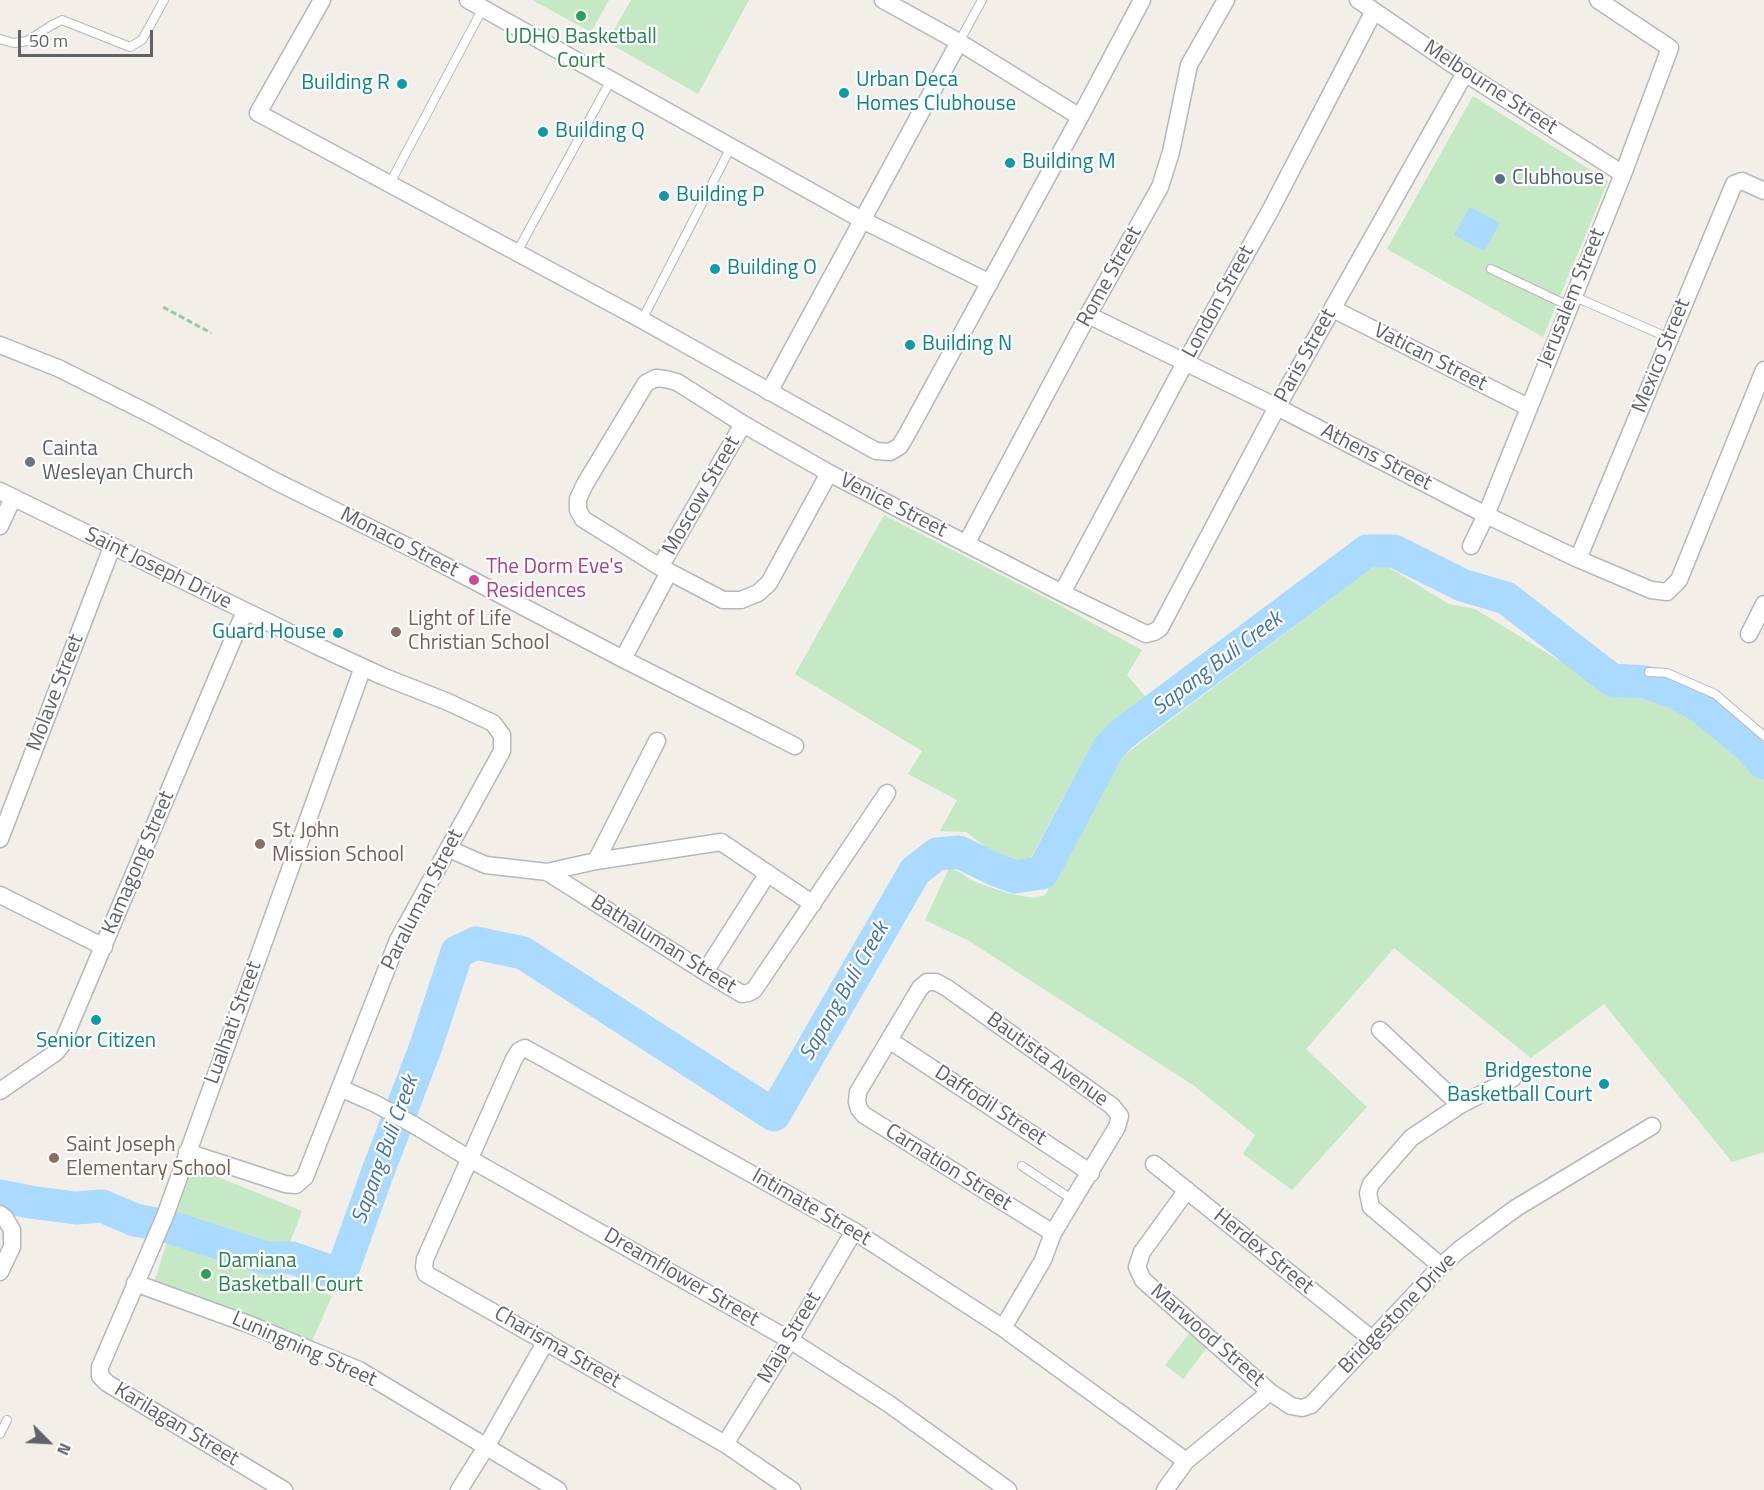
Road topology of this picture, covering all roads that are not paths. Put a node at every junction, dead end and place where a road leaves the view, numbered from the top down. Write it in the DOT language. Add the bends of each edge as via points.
graph roads {
  1 [pos="164,0"];
  2 [pos="322,0"];
  3 [pos="883,0"];
  4 [pos="982,0"];
  5 [pos="1142,0"];
  6 [pos="1226,0"];
  7 [pos="1358,0"];
  8 [pos="1598,0"];
  9 [pos="476,4"];
  10 [pos="1374,11"];
  11 [pos="0,39"];
  12 [pos="959,42"];
  13 [pos="1465,73"];
  14 [pos="611,80"];
  15 [pos="1080,117"];
  16 [pos="731,147"];
  17 [pos="1623,174"];
  18 [pos="390,183"];
  19 [pos="1764,191"];
  20 [pos="862,220"];
  21 [pos="517,252"];
  22 [pos="1491,269"];
  23 [pos="990,283"];
  24 [pos="1571,301"];
  25 [pos="1333,309"];
  26 [pos="1088,315"];
  27 [pos="642,320"];
  28 [pos="1669,338"];
  29 [pos="0,345"];
  30 [pos="1185,363"];
  31 [pos="1764,369"];
  32 [pos="769,392"];
  33 [pos="1277,407"];
  34 [pos="1528,407"];
  35 [pos="743,424"];
  36 [pos="829,473"];
  37 [pos="6,495"];
  38 [pos="1486,514"];
  39 [pos="0,526"];
  40 [pos="966,544"];
  41 [pos="1471,546"];
  42 [pos="112,547"];
  43 [pos="1578,560"];
  44 [pos="665,570"];
  45 [pos="1062,593"];
  46 [pos="1764,604"];
  47 [pos="245,610"];
  48 [pos="1146,634"];
  49 [pos="1749,634"];
  50 [pos="317,646"];
  51 [pos="623,659"];
  52 [pos="363,667"];
  53 [pos="1649,672"];
  54 [pos="1764,736"];
  55 [pos="657,741"];
  56 [pos="795,746"];
  57 [pos="887,793"];
  58 [pos="0,839"];
  59 [pos="449,849"];
  60 [pos="596,861"];
  61 [pos="547,872"];
  62 [pos="768,873"];
  63 [pos="0,895"];
  64 [pos="813,904"];
  65 [pos="104,947"];
  66 [pos="705,972"];
  67 [pos="1380,1030"];
  68 [pos="889,1040"];
  69 [pos="1513,1078"];
  70 [pos="340,1088"];
  71 [pos="0,1091"];
  72 [pos="1460,1105"];
  73 [pos="1652,1126"];
  74 [pos="187,1152"];
  75 [pos="470,1159"];
  76 [pos="1154,1164"];
  77 [pos="1022,1166"];
  78 [pos="1091,1173"];
  79 [pos="1187,1190"];
  80 [pos="1073,1200"];
  81 [pos="0,1214"];
  82 [pos="854,1231"];
  83 [pos="1053,1233"];
  84 [pos="1441,1266"];
  85 [pos="0,1272"];
  86 [pos="135,1283"];
  87 [pos="1003,1328"];
  88 [pos="790,1340"];
  89 [pos="1372,1340"];
  90 [pos="546,1341"];
  91 [pos="100,1376"];
  92 [pos="1270,1392"];
  93 [pos="7,1420"];
  94 [pos="0,1434"];
  95 [pos="725,1444"];
  96 [pos="486,1447"];
  97 [pos="1186,1461"];
  98 [pos="284,1490"];
  99 [pos="459,1490"];
  100 [pos="558,1490"];
  101 [pos="792,1490"];
  102 [pos="1008,1490"];
  103 [pos="1164,1490"];
  1 -- 11 [label="lane" via="142,40 130,47 62,20 27,41"];
  2 -- 18 [label="street" via="258,113"];
  3 -- 12 [label="street"];
  4 -- 12 [label="lane"];
  5 -- 15 [label="street"];
  6 -- 26 [label="street, Rome Street" via="1189,65 1160,187"];
  7 -- 10 [label="street, Melbourne Street"];
  8 -- 17 [label="street, Jerusalem Street" via="1670,48"];
  9 -- 14 [label="street"];
  9 -- 18 [label="lane"];
  10 -- 13 [label="street, Melbourne Street"];
  10 -- 30 [label="street, London Street" via="1270,212"];
  12 -- 15 [label="street"];
  12 -- 20 [label="street"];
  13 -- 17 [label="street, Melbourne Street"];
  13 -- 25 [label="street, Paris Street"];
  14 -- 16 [label="street"];
  14 -- 21 [label="lane"];
  15 -- 23 [label="street"];
  16 -- 20 [label="street"];
  16 -- 27 [label="lane"];
  17 -- 24 [label="street, Jerusalem Street"];
  18 -- 21 [label="street"];
  19 -- 28 [label="street, Mexico Street" via="1742,181 1734,184"];
  20 -- 23 [label="street"];
  20 -- 32 [label="street"];
  21 -- 27 [label="street"];
  22 -- 24 [label="lane"];
  23 -- 32 [label="street" via="900,446 890,452 876,452"];
  24 -- 28 [label="lane"];
  24 -- 34 [label="street, Jerusalem Street"];
  25 -- 33 [label="street, Paris Street"];
  25 -- 34 [label="street, Vatican Street"];
  26 -- 30 [label="street, Athens Street"];
  26 -- 40 [label="street, Rome Street"];
  27 -- 32 [label="street"];
  28 -- 43 [label="street, Mexico Street"];
  29 -- 51 [label="street, Monaco Street" via="58,368 152,415"];
  30 -- 33 [label="street, Athens Street"];
  30 -- 45 [label="street, London Street"];
  31 -- 43 [label="street, Athens Street" via="1678,580 1667,592 1651,590"];
  33 -- 38 [label="street, Athens Street"];
  33 -- 48 [label="street, Paris Street" via="1160,627"];
  34 -- 38 [label="street, Jerusalem Street"];
  35 -- 36 [label="street, Venice Street"];
  35 -- 44 [label="street, Moscow Street"];
  35 -- 44 [label="street, Venice Street" via="677,382 656,378 646,383 585,484 578,499 583,519"];
  36 -- 40 [label="street, Venice Street"];
  36 -- 44 [label="street" via="769,583 758,593 741,600 723,600"];
  37 -- 39 [label="street"];
  37 -- 42 [label="street, Saint Joseph Drive"];
  38 -- 41 [label="street, Jerusalem Street"];
  38 -- 43 [label="street, Athens Street"];
  40 -- 45 [label="street, Venice Street"];
  42 -- 47 [label="street, Saint Joseph Drive"];
  42 -- 58 [label="street, Molave Street"];
  44 -- 51 [label="street, Moscow Street"];
  45 -- 48 [label="street, Venice Street"];
  46 -- 49 [label="street"];
  47 -- 50 [label="street, Saint Joseph Drive"];
  47 -- 65 [label="street, Kamagong Street"];
  50 -- 52 [label="street, Paraluman Street"];
  51 -- 56 [label="street, Monaco Street"];
  52 -- 59 [label="street, Paraluman Street" via="493,723 502,735 502,751"];
  52 -- 74 [label="street, Lualhati Street"];
  53 -- 54 [label="lane" via="1667,673 1715,694"];
  55 -- 60 [label="street, Bathaluman Street"];
  57 -- 64 [label="street, Bathaluman Street"];
  59 -- 61 [label="street, Bathaluman Street" via="486,865"];
  59 -- 70 [label="street, Paraluman Street" via="398,940"];
  60 -- 61 [label="street, Bathaluman Street"];
  60 -- 62 [label="street, Bathaluman Street" via="721,842"];
  61 -- 66 [label="street, Bathaluman Street"];
  62 -- 64 [label="street, Bathaluman Street"];
  62 -- 66 [label="street"];
  63 -- 65 [label="street"];
  64 -- 66 [label="street, Bathaluman Street" via="754,990 742,994"];
  65 -- 71 [label="street, Kamagong Street" via="60,1046"];
  67 -- 72 [label="street"];
  68 -- 78 [label="street, Daffodil Street"];
  68 -- 78 [label="street, Bautista Avenue" via="920,988 927,982 946,988 1112,1106 1120,1116 1118,1127"];
  68 -- 83 [label="street, Carnation Street" via="858,1092 857,1102 864,1115"];
  69 -- 72 [label="street"];
  70 -- 74 [label="street, Paraluman Street" via="305,1176 296,1185"];
  70 -- 75 [label="street, Dreamflower Street" via="374,1103"];
  72 -- 84 [label="street" via="1411,1138 1371,1184 1368,1193 1371,1207"];
  73 -- 84 [label="street, Bridgestone Drive" via="1516,1208"];
  74 -- 86 [label="street, Lualhati Street" via="165,1216"];
  75 -- 82 [label="street, Intimate Street" via="514,1059 525,1048"];
  75 -- 88 [label="street, Dreamflower Street"];
  75 -- 90 [label="street, Charisma Street" via="425,1259 426,1274"];
  76 -- 79 [label="street, Herdex Street"];
  77 -- 80 [label="lane"];
  78 -- 80 [label="street, Bautista Avenue"];
  79 -- 89 [label="street, Herdex Street"];
  79 -- 92 [label="street, Marwood Street" via="1142,1252 1137,1267 1143,1280"];
  80 -- 83 [label="street, Bautista Avenue"];
  81 -- 85 [label="street" via="12,1230 12,1247"];
  82 -- 87 [label="street, Intimate Street"];
  82 -- 88 [label="street, Maja Street"];
  83 -- 87 [label="street, Bautista Avenue" via="1043,1260"];
  84 -- 89 [label="street, Bridgestone Drive"];
  86 -- 91 [label="street, Lualhati Street" via="100,1367"];
  86 -- 96 [label="street, Luningning Street" via="359,1370"];
  87 -- 97 [label="street, Intimate Street"];
  88 -- 95 [label="street, Maja Street"];
  88 -- 102 [label="street, Dreamflower Street" via="889,1404"];
  89 -- 92 [label="street, Bridgestone Drive" via="1311,1405 1291,1406"];
  90 -- 95 [label="street, Charisma Street"];
  90 -- 96 [label="street"];
  91 -- 98 [label="street, Karilagan Street"];
  92 -- 97 [label="street"];
  93 -- 94 [label="lane"];
  95 -- 101 [label="street, Charisma Street"];
  96 -- 99 [label="street"];
  96 -- 100 [label="street, Luningning Street"];
  97 -- 103 [label="street"];
}
